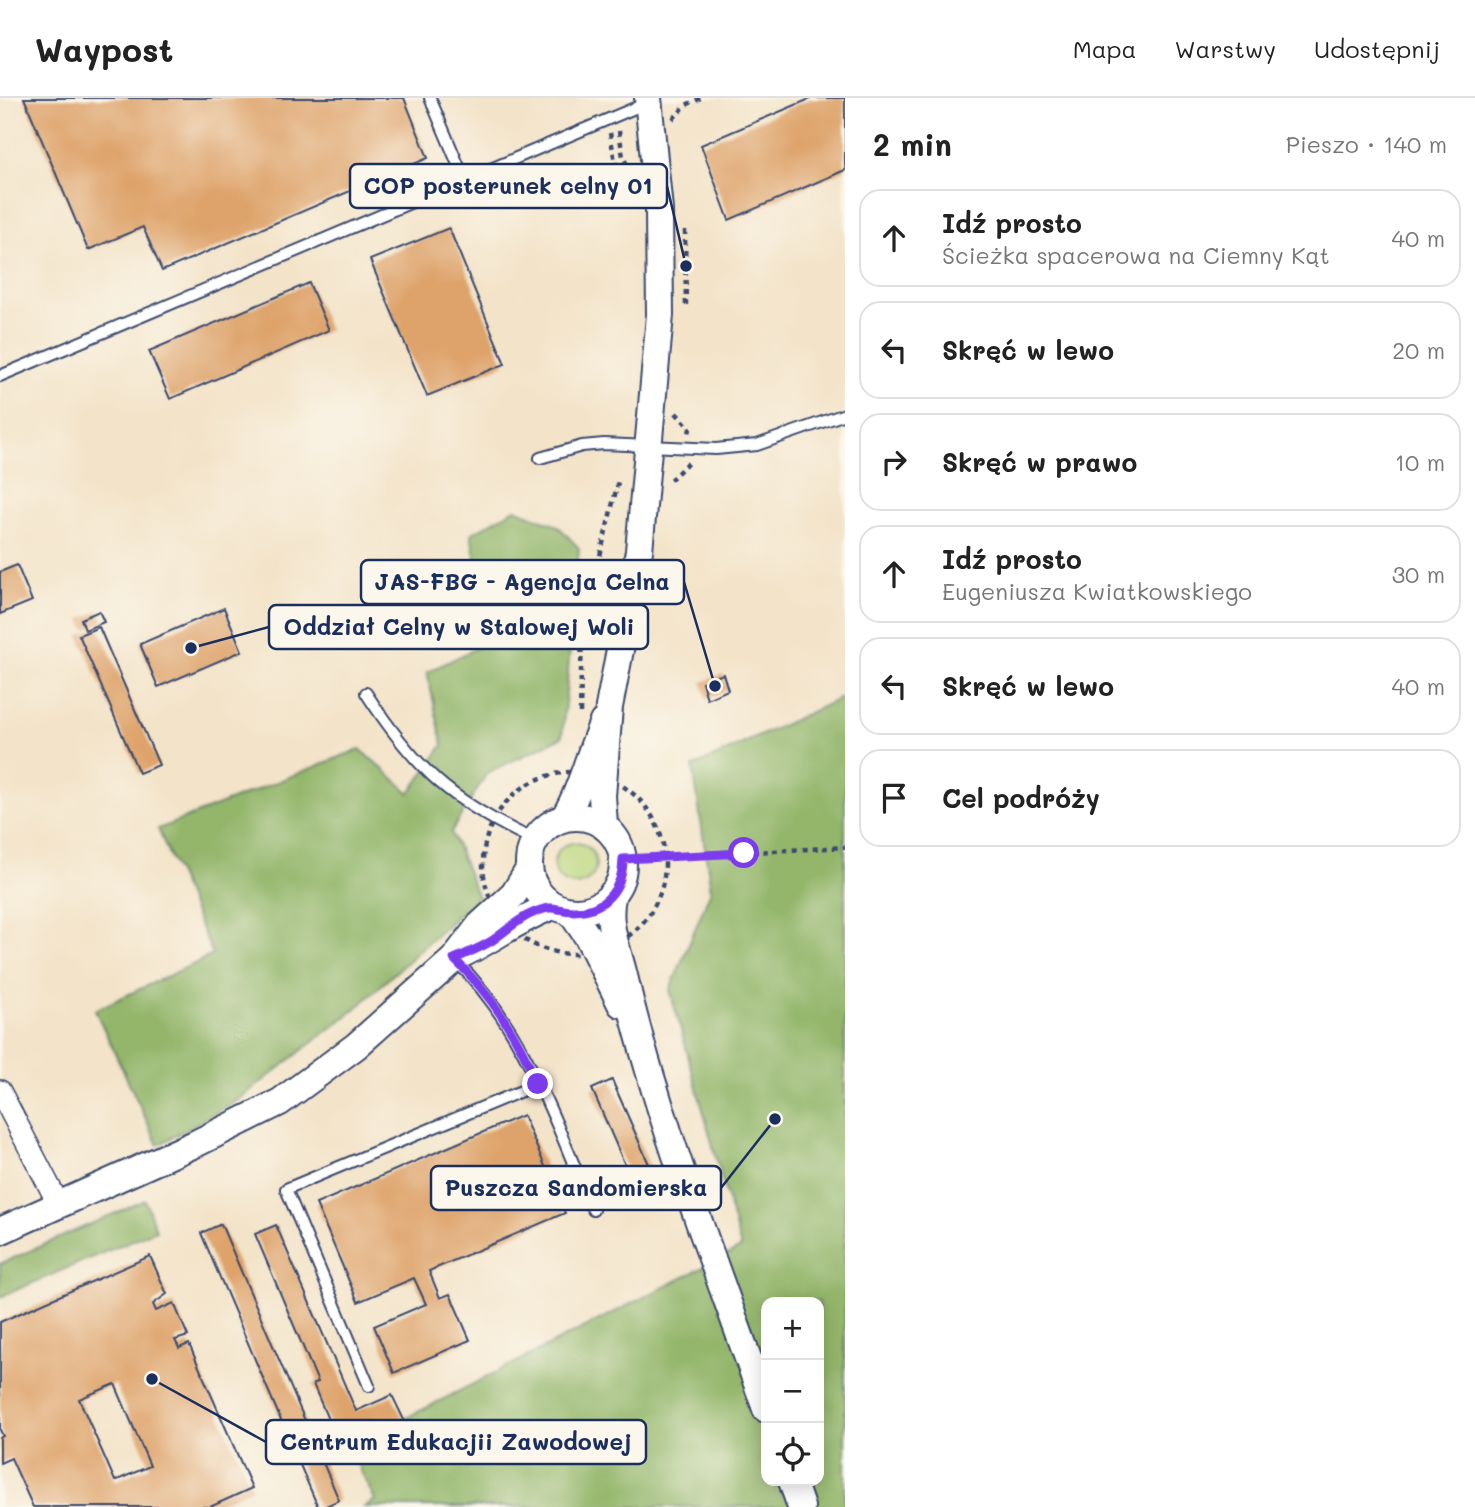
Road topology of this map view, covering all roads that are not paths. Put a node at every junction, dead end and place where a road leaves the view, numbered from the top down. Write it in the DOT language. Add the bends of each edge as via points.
graph roads {
  1 [pos="430,98"];
  2 [pos="651,99"];
  3 [pos="466,181"];
  4 [pos="0,376"];
  5 [pos="845,414"];
  6 [pos="650,447"];
  7 [pos="540,458"];
  8 [pos="366,693"];
  9 [pos="594,775"];
  10 [pos="564,818"];
  11 [pos="604,825"];
  12 [pos="534,840"];
  13 [pos="528,871"];
  14 [pos="613,893"];
  15 [pos="561,908"];
  16 [pos="494,913"];
  17 [pos="605,948"];
  18 [pos="454,959"];
  19 [pos="538,1084"];
  20 [pos="0,1091"];
  21 [pos="59,1205"];
  22 [pos="593,1210"];
  23 [pos="0,1231"];
  24 [pos="369,1386"];
  25 [pos="761,1395"];
  26 [pos="794,1486"];
  27 [pos="801,1507"];
  1 -- 3 [label="lane"];
  2 -- 3 [label="lane"];
  2 -- 6 [label="street" via="660,314"];
  3 -- 4 [label="lane"];
  5 -- 6 [label="lane" via="757,445"];
  6 -- 7 [label="lane" via="593,445"];
  6 -- 9 [label="street" via="639,551"];
  8 -- 12 [label="lane" via="419,764 459,800"];
  9 -- 10 [label="street"];
  9 -- 11 [label="street"];
  10 -- 11 [label="street" via="578,816"];
  10 -- 12 [label="street"];
  11 -- 14 [label="street" via="623,859"];
  12 -- 13 [label="street"];
  13 -- 15 [label="street" via="541,897"];
  13 -- 16 [label="street" via="514,894"];
  14 -- 15 [label="street" via="586,910"];
  14 -- 17 [label="street"];
  15 -- 16 [label="street" via="531,914"];
  15 -- 17 [label="street"];
  16 -- 18 [label="street" via="491,941"];
  17 -- 25 [label="street"];
  18 -- 19 [label="lane" via="513,1029"];
  18 -- 21 [label="street" via="356,1046 280,1102"];
  19 -- 22 [label="lane"];
  19 -- 24 [label="lane" via="285,1189"];
  20 -- 21 [label="street"];
  21 -- 23 [label="street"];
  26 -- 27 [label="street"];
}
